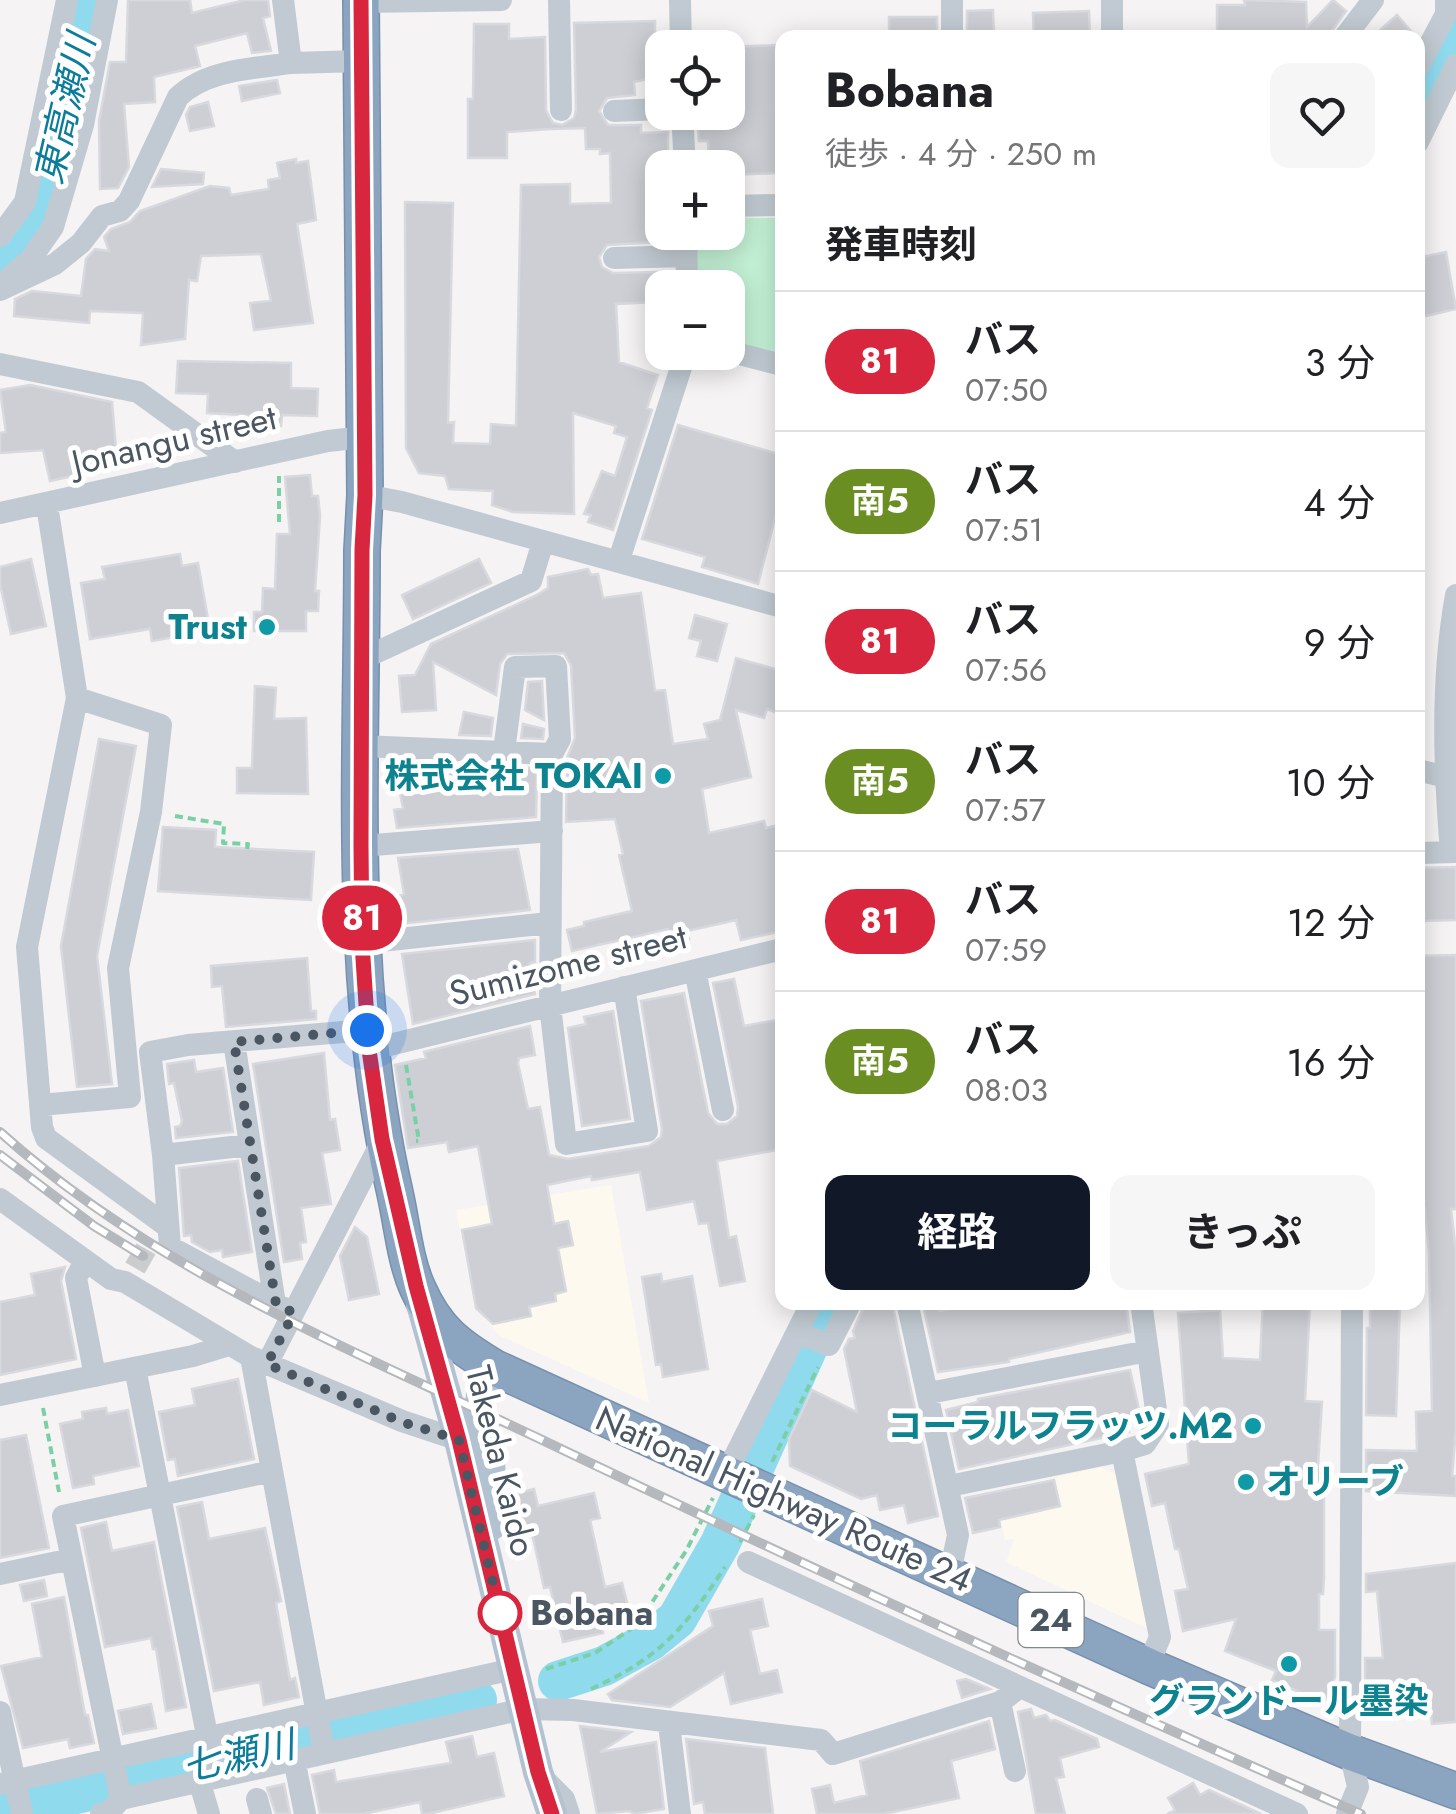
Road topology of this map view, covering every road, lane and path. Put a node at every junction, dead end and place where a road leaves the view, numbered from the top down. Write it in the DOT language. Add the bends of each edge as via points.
graph roads {
  1 [pos="67,0"];
  2 [pos="107,0"];
  3 [pos="283,0"];
  4 [pos="502,0"];
  5 [pos="559,0"];
  6 [pos="680,0"];
  7 [pos="952,0"];
  8 [pos="1112,0"];
  9 [pos="1373,0"];
  10 [pos="1446,0"];
  11 [pos="361,1"];
  12 [pos="681,30"];
  13 [pos="952,30"];
  14 [pos="1112,30"];
  15 [pos="1350,30"];
  16 [pos="1425,54"];
  17 [pos="362,61"];
  18 [pos="291,63"];
  19 [pos="1456,66"];
  20 [pos="561,110"];
  21 [pos="645,110"];
  22 [pos="614,111"];
  23 [pos="1425,128"];
  24 [pos="775,205"];
  25 [pos="745,206"];
  26 [pos="0,236"];
  27 [pos="655,250"];
  28 [pos="614,258"];
  29 [pos="0,287"];
  30 [pos="745,356"];
  31 [pos="775,363"];
  32 [pos="0,364"];
  33 [pos="680,370"];
  34 [pos="364,437"];
  35 [pos="235,462"];
  36 [pos="280,471"];
  37 [pos="365,495"];
  38 [pos="47,505"];
  39 [pos="0,513"];
  40 [pos="278,522"];
  41 [pos="543,542"];
  42 [pos="619,560"];
  43 [pos="1456,596"];
  44 [pos="775,605"];
  45 [pos="362,659"];
  46 [pos="77,698"];
  47 [pos="361,746"];
  48 [pos="504,751"];
  49 [pos="552,754"];
  50 [pos="1425,772"];
  51 [pos="1446,777"];
  52 [pos="151,812"];
  53 [pos="552,831"];
  54 [pos="361,846"];
  55 [pos="247,849"];
  56 [pos="1454,852"];
  57 [pos="1425,853"];
  58 [pos="549,923"];
  59 [pos="362,943"];
  60 [pos="775,951"];
  61 [pos="696,970"];
  62 [pos="624,987"];
  63 [pos="550,1006"];
  64 [pos="368,1040"];
  65 [pos="234,1042"];
  66 [pos="40,1105"];
  67 [pos="723,1110"];
  68 [pos="382,1139"];
  69 [pos="249,1145"];
  70 [pos="163,1156"];
  71 [pos="0,1198"];
  72 [pos="156,1228"];
  73 [pos="85,1261"];
  74 [pos="416,1286"];
  75 [pos="284,1309"];
  76 [pos="812,1310"];
  77 [pos="843,1310"];
  78 [pos="909,1310"];
  79 [pos="1142,1310"];
  80 [pos="1352,1310"];
  81 [pos="814,1340"];
  82 [pos="229,1345"];
  83 [pos="1148,1351"];
  84 [pos="259,1360"];
  85 [pos="135,1368"];
  86 [pos="495,1368"];
  87 [pos="95,1376"];
  88 [pos="39,1388"];
  89 [pos="928,1393"];
  90 [pos="0,1395"];
  91 [pos="459,1440"];
  92 [pos="1122,1451"];
  93 [pos="272,1471"];
  94 [pos="742,1485"];
  95 [pos="949,1486"];
  96 [pos="160,1495"];
  97 [pos="64,1516"];
  98 [pos="72,1559"];
  99 [pos="748,1562"];
  100 [pos="489,1565"];
  101 [pos="950,1573"];
  102 [pos="0,1574"];
  103 [pos="1148,1666"];
  104 [pos="546,1669"];
  105 [pos="513,1670"];
  106 [pos="583,1692"];
  107 [pos="1009,1695"];
  108 [pos="523,1709"];
  109 [pos="0,1712"];
  110 [pos="669,1724"];
  111 [pos="321,1734"];
  112 [pos="1350,1752"];
  113 [pos="294,1759"];
  114 [pos="208,1763"];
  115 [pos="1015,1770"];
  116 [pos="538,1772"];
  117 [pos="117,1781"];
  118 [pos="1456,1791"];
  119 [pos="14,1794"];
  120 [pos="101,1814"];
  121 [pos="209,1814"];
  122 [pos="305,1814"];
  123 [pos="540,1814"];
  124 [pos="552,1814"];
  125 [pos="569,1814"];
  126 [pos="680,1814"];
  127 [pos="1297,1814"];
  128 [pos="1347,1814"];
  1 -- 26 [label="street" via="25,202"];
  2 -- 29 [label="street" via="83,125 53,227"];
  3 -- 18 [label="street"];
  4 -- 11 [label="street"];
  5 -- 20 [label="street"];
  6 -- 12 [label="street"];
  7 -- 13 [label="street"];
  8 -- 14 [label="street"];
  9 -- 15 [label="street"];
  10 -- 16 [label="street" via="1446,14"];
  11 -- 17 [label="highway, 24"];
  17 -- 18 [label="street"];
  17 -- 34 [label="highway, 24"];
  18 -- 29 [label="street" via="207,77 184,90 129,202 102,216 56,264"];
  19 -- 23 [label="street"];
  21 -- 22 [label="street"];
  24 -- 25 [label="street"];
  27 -- 28 [label="street"];
  30 -- 31 [label="street"];
  32 -- 35 [label="street" via="138,392"];
  33 -- 42 [label="street"];
  34 -- 35 [label="street, Jonangu street"];
  34 -- 37 [label="highway, 24"];
  35 -- 38 [label="street, Jonangu street"];
  36 -- 40 [label="path"];
  37 -- 41 [label="street"];
  37 -- 45 [label="highway, 24"];
  38 -- 39 [label="street, Jonangu street"];
  38 -- 46 [label="street"];
  41 -- 42 [label="street"];
  41 -- 45 [label="street" via="531,582"];
  42 -- 44 [label="street"];
  43 -- 51 [label="street"];
  45 -- 47 [label="highway, 24"];
  46 -- 52 [label="street" via="161,725"];
  46 -- 66 [label="street" via="27,947"];
  47 -- 48 [label="street"];
  47 -- 54 [label="highway, 24"];
  48 -- 49 [label="street"];
  48 -- 49 [label="street" via="515,667 556,666 560,739"];
  49 -- 53 [label="street"];
  50 -- 51 [label="street"];
  51 -- 56 [label="street"];
  52 -- 55 [label="path" via="224,824 223,843 248,844"];
  52 -- 66 [label="street" via="118,968 130,1097"];
  53 -- 54 [label="street"];
  53 -- 58 [label="street"];
  54 -- 59 [label="highway, 24"];
  56 -- 57 [label="street"];
  58 -- 59 [label="street"];
  58 -- 63 [label="street"];
  59 -- 64 [label="highway, 24"];
  60 -- 61 [label="street, Sumizome street"];
  61 -- 62 [label="street, Sumizome street"];
  61 -- 67 [label="street"];
  62 -- 63 [label="street, Sumizome street"];
  62 -- 63 [label="street" via="647,1130 566,1144"];
  63 -- 64 [label="street, Sumizome street"];
  64 -- 65 [label="street, Sumizome street"];
  64 -- 68 [label="highway, 24"];
  65 -- 69 [label="street"];
  65 -- 70 [label="street, Sumizome street" via="150,1052"];
  66 -- 72 [label="street" via="46,1138"];
  68 -- 74 [label="highway, 24"];
  68 -- 75 [label="street"];
  69 -- 70 [label="street"];
  69 -- 75 [label="street"];
  70 -- 72 [label="street"];
  71 -- 73 [label="street"];
  72 -- 75 [label="street" via="170,1247"];
  73 -- 82 [label="street" via="111,1279 130,1275"];
  73 -- 87 [label="street" via="76,1278"];
  74 -- 86 [label="highway, National Highway Route 24 / 24" via="444,1333"];
  74 -- 91 [label="main road, Takeda Kaido"];
  75 -- 84 [label="street"];
  76 -- 81 [label="street"];
  77 -- 81 [label="street"];
  78 -- 89 [label="street"];
  79 -- 83 [label="street"];
  80 -- 112 [label="street"];
  81 -- 94 [label="street"];
  81 -- 94 [label="path"];
  82 -- 84 [label="street"];
  82 -- 85 [label="street"];
  83 -- 89 [label="street"];
  83 -- 92 [label="street" via="1158,1424 1145,1444"];
  84 -- 91 [label="street"];
  84 -- 93 [label="street"];
  85 -- 87 [label="street"];
  85 -- 96 [label="street"];
  86 -- 94 [label="highway, National Highway Route 24 / 24"];
  86 -- 100 [label="main road" via="480,1406 490,1456"];
  87 -- 88 [label="street"];
  88 -- 90 [label="street"];
  88 -- 97 [label="path"];
  89 -- 95 [label="street"];
  91 -- 100 [label="main road, Takeda Kaido"];
  92 -- 95 [label="street"];
  92 -- 103 [label="street" via="1160,1637"];
  93 -- 96 [label="street"];
  93 -- 111 [label="street"];
  94 -- 101 [label="highway, National Highway Route 24 / 24"];
  94 -- 104 [label="path" via="636,1625 596,1653"];
  94 -- 106 [label="path" via="732,1556 690,1620 659,1652"];
  95 -- 101 [label="street" via="958,1535"];
  96 -- 97 [label="street"];
  96 -- 114 [label="street"];
  97 -- 98 [label="street"];
  98 -- 102 [label="street"];
  98 -- 117 [label="street"];
  99 -- 107 [label="street"];
  100 -- 105 [label="main road, Takeda Kaido"];
  101 -- 103 [label="highway, National Highway Route 24 / 24"];
  103 -- 112 [label="highway, National Highway Route 24 / 24"];
  105 -- 108 [label="main road, Takeda Kaido"];
  105 -- 111 [label="street"];
  107 -- 110 [label="street" via="833,1754 821,1740"];
  107 -- 115 [label="street"];
  107 -- 127 [label="street"];
  108 -- 110 [label="street"];
  108 -- 111 [label="street"];
  108 -- 116 [label="main road, Takeda Kaido"];
  109 -- 119 [label="street"];
  110 -- 126 [label="street"];
  111 -- 113 [label="street"];
  111 -- 114 [label="street"];
  112 -- 118 [label="highway, National Highway Route 24 / 24"];
  112 -- 128 [label="street" via="1358,1787"];
  113 -- 114 [label="street"];
  113 -- 122 [label="street"];
  114 -- 117 [label="street"];
  114 -- 117 [label="street"];
  114 -- 121 [label="street"];
  116 -- 123 [label="main road, Takeda Kaido"];
  116 -- 124 [label="main road, Takeda Kaido"];
  116 -- 125 [label="street"];
  117 -- 119 [label="street"];
  117 -- 120 [label="street" via="109,1812"];
}
